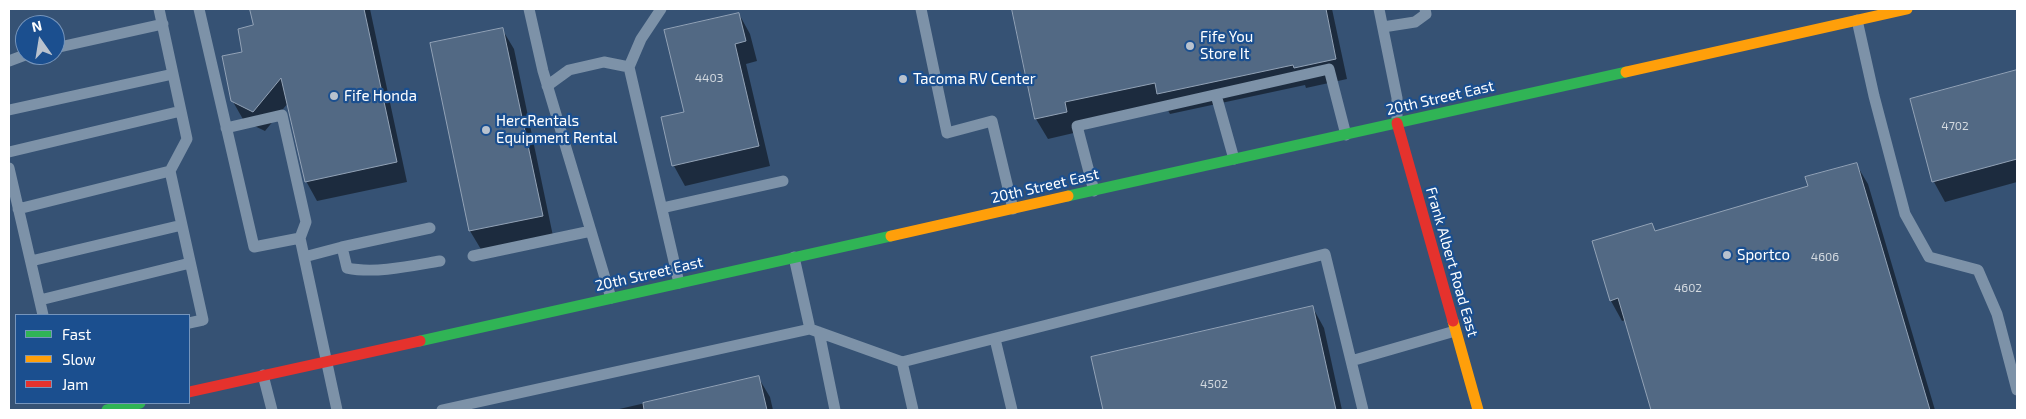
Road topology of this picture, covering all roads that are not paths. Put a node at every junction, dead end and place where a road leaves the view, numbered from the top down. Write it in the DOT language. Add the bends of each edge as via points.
graph roads {
  1 [pos="160,9"];
  2 [pos="199,9"];
  3 [pos="529,9"];
  4 [pos="661,9"];
  5 [pos="921,9"];
  6 [pos="1379,9"];
  7 [pos="1425,9"];
  8 [pos="1907,9"];
  9 [pos="1857,20"];
  10 [pos="163,24"];
  11 [pos="1383,27"];
  12 [pos="65,46"];
  13 [pos="629,68"];
  14 [pos="173,74"];
  15 [pos="547,86"];
  16 [pos="1216,94"];
  17 [pos="9,110"];
  18 [pos="181,112"];
  19 [pos="1397,122"];
  20 [pos="226,128"];
  21 [pos="1346,135"];
  22 [pos="9,152"];
  23 [pos="1234,160"];
  24 [pos="9,168"];
  25 [pos="170,171"];
  26 [pos="784,181"];
  27 [pos="1094,191"];
  28 [pos="662,208"];
  29 [pos="18,209"];
  30 [pos="1013,209"];
  31 [pos="182,225"];
  32 [pos="430,228"];
  33 [pos="591,231"];
  34 [pos="300,238"];
  35 [pos="342,247"];
  36 [pos="304,256"];
  37 [pos="473,256"];
  38 [pos="794,257"];
  39 [pos="30,261"];
  40 [pos="440,261"];
  41 [pos="190,264"];
  42 [pos="679,283"];
  43 [pos="611,298"];
  44 [pos="40,300"];
  45 [pos="43,314"];
  46 [pos="190,323"];
  47 [pos="815,330"];
  48 [pos="1455,331"];
  49 [pos="995,338"];
  50 [pos="1351,361"];
  51 [pos="326,362"];
  52 [pos="902,362"];
  53 [pos="264,376"];
  54 [pos="2017,390"];
  55 [pos="190,392"];
  56 [pos="135,404"];
  57 [pos="107,410"];
  58 [pos="272,410"];
  59 [pos="337,410"];
  60 [pos="442,410"];
  61 [pos="835,410"];
  62 [pos="913,410"];
  63 [pos="1012,410"];
  64 [pos="1363,410"];
  65 [pos="1478,410"];
  1 -- 10 [label="lane"];
  2 -- 20 [label="lane"];
  3 -- 15 [label="lane"];
  4 -- 13 [label="lane" via="641,39"];
  5 -- 30 [label="lane" via="947,132 992,121"];
  6 -- 11 [label="lane"];
  7 -- 11 [label="lane" via="1426,14 1415,22"];
  8 -- 9 [label="main road, 20th Street East"];
  9 -- 19 [label="main road, 20th Street East"];
  9 -- 54 [label="lane" via="1905,214 1929,257 1978,270 1997,314"];
  10 -- 12 [label="lane"];
  10 -- 14 [label="lane"];
  11 -- 19 [label="lane" via="1397,98"];
  13 -- 15 [label="lane" via="604,62 570,70"];
  13 -- 28 [label="lane"];
  14 -- 17 [label="lane"];
  14 -- 18 [label="lane"];
  15 -- 33 [label="lane"];
  16 -- 21 [label="lane" via="1329,69"];
  16 -- 23 [label="lane"];
  16 -- 27 [label="lane" via="1078,126"];
  18 -- 22 [label="lane"];
  18 -- 25 [label="lane" via="187,139"];
  19 -- 21 [label="main road, 20th Street East"];
  19 -- 48 [label="main road, Frank Albert Road East"];
  20 -- 34 [label="lane" via="254,247"];
  20 -- 34 [label="lane" via="282,116 306,222"];
  21 -- 23 [label="main road, 20th Street East"];
  23 -- 27 [label="main road, 20th Street East"];
  24 -- 29 [label="lane"];
  25 -- 29 [label="lane"];
  25 -- 31 [label="lane"];
  26 -- 28 [label="lane"];
  27 -- 30 [label="main road, 20th Street East"];
  28 -- 42 [label="lane"];
  29 -- 39 [label="lane"];
  30 -- 38 [label="main road, 20th Street East"];
  31 -- 39 [label="lane"];
  31 -- 41 [label="lane"];
  32 -- 35 [label="lane"];
  33 -- 37 [label="lane"];
  33 -- 43 [label="lane"];
  34 -- 36 [label="lane"];
  35 -- 36 [label="lane"];
  35 -- 40 [label="lane" via="347,268 355,270 399,269"];
  36 -- 51 [label="lane"];
  38 -- 42 [label="main road, 20th Street East"];
  38 -- 47 [label="lane"];
  39 -- 44 [label="lane"];
  41 -- 44 [label="lane"];
  41 -- 46 [label="lane" via="203,320"];
  42 -- 43 [label="main road, 20th Street East"];
  43 -- 51 [label="main road, 20th Street East"];
  44 -- 45 [label="lane"];
  47 -- 52 [label="lane"];
  47 -- 60 [label="lane"];
  47 -- 61 [label="lane"];
  48 -- 50 [label="lane"];
  48 -- 65 [label="main road, Frank Albert Road East"];
  49 -- 50 [label="lane" via="1325,254"];
  49 -- 52 [label="lane"];
  49 -- 63 [label="lane"];
  50 -- 64 [label="lane"];
  51 -- 53 [label="main road, 20th Street East"];
  51 -- 59 [label="lane"];
  52 -- 62 [label="lane"];
  53 -- 55 [label="main road, 20th Street East"];
  53 -- 58 [label="lane"];
  56 -- 57 [label="main road"];
}
